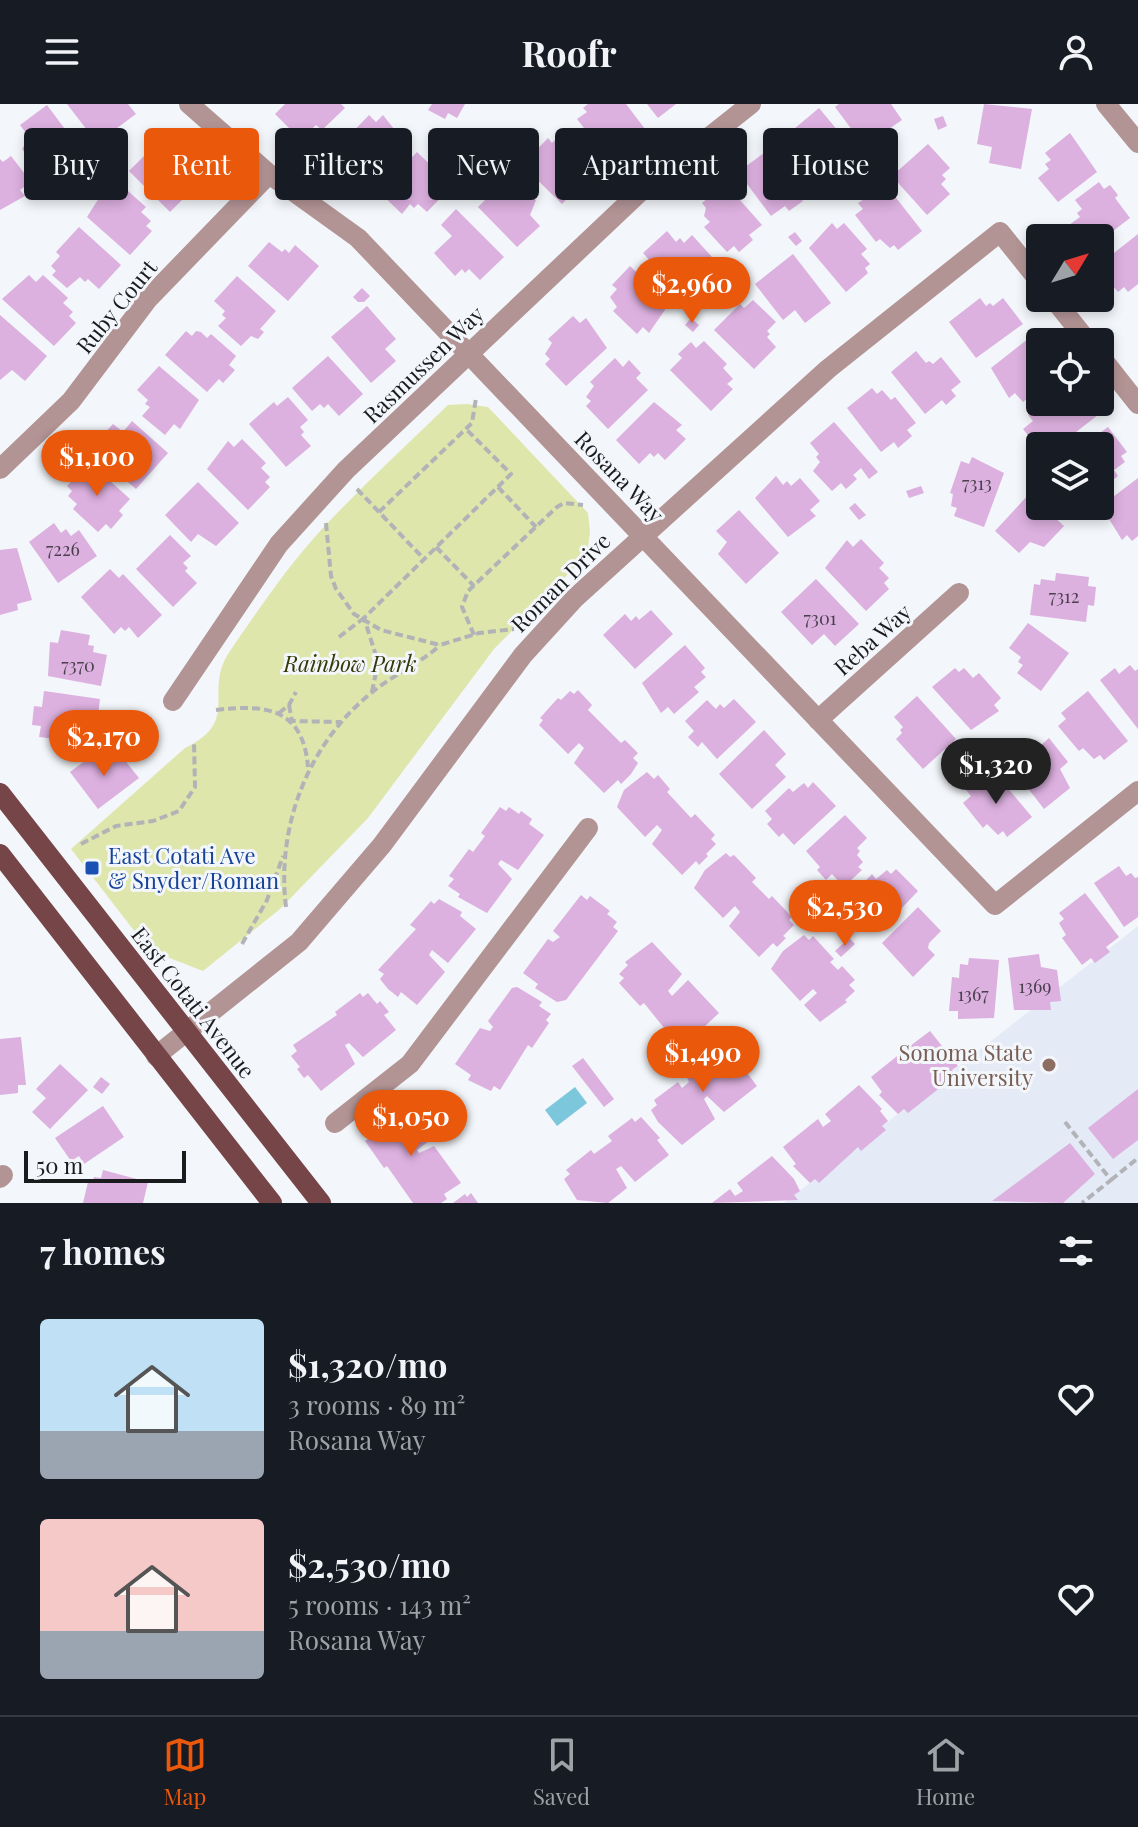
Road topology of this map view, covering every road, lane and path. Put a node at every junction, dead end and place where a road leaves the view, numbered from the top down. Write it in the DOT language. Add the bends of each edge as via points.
graph roads {
  1 [pos="189,104"];
  2 [pos="751,104"];
  3 [pos="1106,104"];
  4 [pos="1138,143"];
  5 [pos="269,174"];
  6 [pos="1026,264"];
  7 [pos="1064,312"];
  8 [pos="1077,328"];
  9 [pos="470,353"];
  10 [pos="1114,374"];
  11 [pos="476,398"];
  12 [pos="1138,404"];
  13 [pos="466,429"];
  14 [pos="0,469"];
  15 [pos="498,487"];
  16 [pos="356,488"];
  17 [pos="583,505"];
  18 [pos="379,512"];
  19 [pos="325,521"];
  20 [pos="536,527"];
  21 [pos="642,534"];
  22 [pos="436,547"];
  23 [pos="424,559"];
  24 [pos="474,586"];
  25 [pos="959,593"];
  26 [pos="364,618"];
  27 [pos="514,629"];
  28 [pos="474,635"];
  29 [pos="339,637"];
  30 [pos="440,645"];
  31 [pos="296,692"];
  32 [pos="372,692"];
  33 [pos="173,701"];
  34 [pos="289,705"];
  35 [pos="216,710"];
  36 [pos="279,713"];
  37 [pos="818,720"];
  38 [pos="292,721"];
  39 [pos="341,722"];
  40 [pos="194,741"];
  41 [pos="309,769"];
  42 [pos="1138,791"];
  43 [pos="0,793"];
  44 [pos="588,828"];
  45 [pos="81,844"];
  46 [pos="285,850"];
  47 [pos="0,854"];
  48 [pos="286,907"];
  49 [pos="242,944"];
  50 [pos="187,1031"];
  51 [pos="156,1056"];
  52 [pos="1065,1122"];
  53 [pos="335,1123"];
  54 [pos="1138,1158"];
  55 [pos="1111,1180"];
  56 [pos="272,1203"];
  57 [pos="321,1203"];
  58 [pos="1082,1203"];
  1 -- 5 [label="street, Rosana Way"];
  2 -- 9 [label="street, Rasmussen Way" via="641,191"];
  3 -- 4 [label="street"];
  5 -- 9 [label="street, Rosana Way" via="358,238"];
  5 -- 14 [label="street, Ruby Court" via="148,299 71,401"];
  6 -- 21 [label="street, Roman Drive" via="1000,232 828,369"];
  7 -- 8 [label="street"];
  9 -- 21 [label="street, Rosana Way"];
  9 -- 33 [label="street, Rasmussen Way" via="346,470 279,544"];
  10 -- 12 [label="street"];
  11 -- 13 [label="path"];
  13 -- 15 [label="path" via="511,474"];
  13 -- 18 [label="path"];
  15 -- 20 [label="path"];
  15 -- 22 [label="path"];
  16 -- 18 [label="path"];
  17 -- 20 [label="path" via="564,503"];
  18 -- 23 [label="path"];
  19 -- 26 [label="path" via="336,589 354,614"];
  20 -- 24 [label="path"];
  21 -- 37 [label="street, Rosana Way"];
  21 -- 50 [label="street, Roman Drive" via="523,655 382,845 299,942"];
  22 -- 23 [label="path"];
  22 -- 24 [label="path"];
  23 -- 26 [label="path"];
  24 -- 28 [label="path" via="462,607"];
  25 -- 37 [label="street, Reba Way"];
  26 -- 29 [label="path"];
  26 -- 30 [label="path" via="389,633"];
  26 -- 32 [label="path" via="378,662"];
  27 -- 28 [label="path"];
  28 -- 30 [label="path"];
  30 -- 32 [label="path"];
  31 -- 34 [label="path"];
  32 -- 39 [label="path"];
  34 -- 36 [label="path"];
  34 -- 38 [label="path"];
  35 -- 36 [label="path" via="254,706"];
  36 -- 38 [label="path"];
  37 -- 42 [label="street, Rosana Way" via="995,905"];
  38 -- 39 [label="path"];
  38 -- 41 [label="path"];
  39 -- 41 [label="path"];
  40 -- 45 [label="path" via="195,787 179,811 116,826"];
  41 -- 46 [label="path"];
  43 -- 50 [label="main road, East Cotati Avenue"];
  44 -- 53 [label="street" via="410,1064"];
  46 -- 48 [label="path"];
  46 -- 49 [label="path" via="267,900"];
  47 -- 51 [label="main road"];
  50 -- 51 [label="street, Roman Drive"];
  50 -- 57 [label="main road, East Cotati Avenue"];
  51 -- 56 [label="main road"];
  52 -- 55 [label="path"];
  54 -- 55 [label="path"];
  55 -- 58 [label="path"];
}
